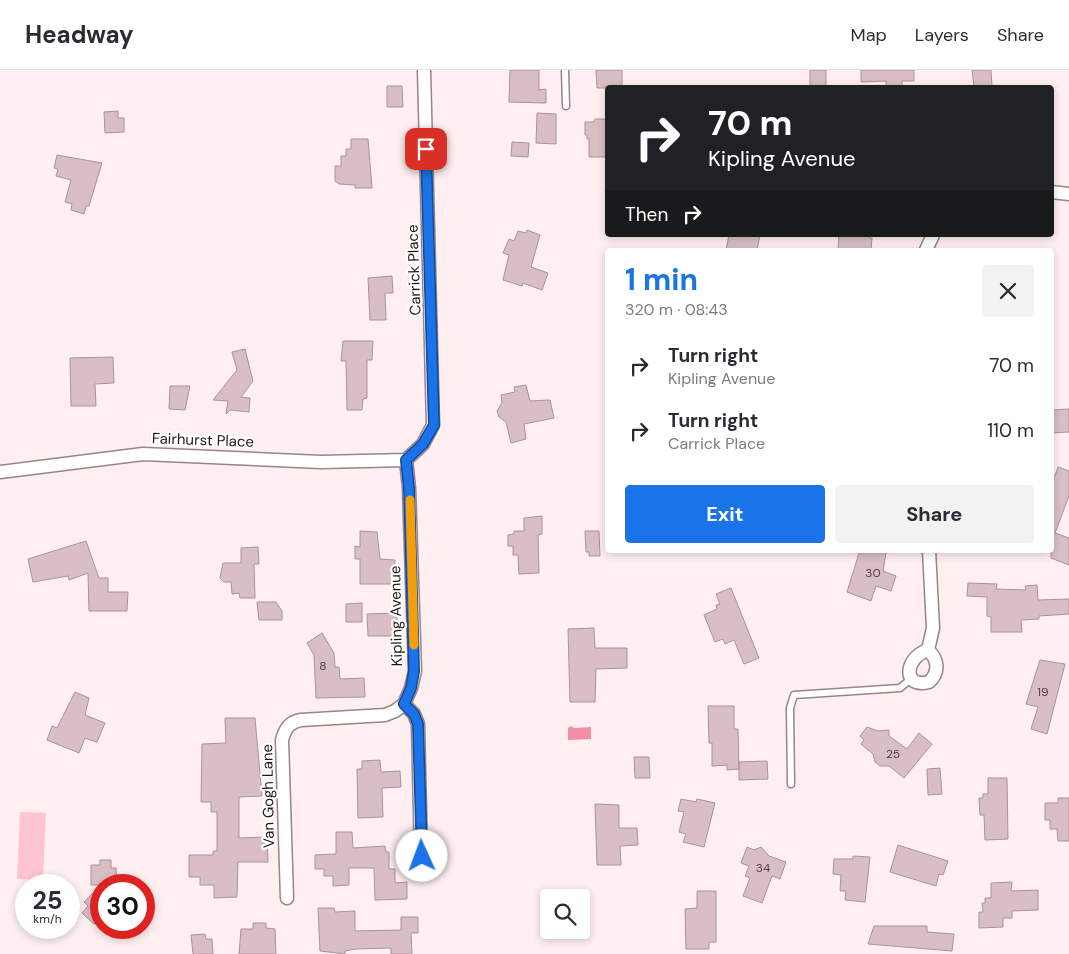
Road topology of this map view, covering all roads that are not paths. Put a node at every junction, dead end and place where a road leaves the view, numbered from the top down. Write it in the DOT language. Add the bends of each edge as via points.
graph roads {
  1 [pos="424,70"];
  2 [pos="565,70"];
  3 [pos="566,106"];
  4 [pos="1054,192"];
  5 [pos="1069,194"];
  6 [pos="406,460"];
  7 [pos="0,472"];
  8 [pos="929,553"];
  9 [pos="928,650"];
  10 [pos="912,678"];
  11 [pos="404,704"];
  12 [pos="791,784"];
  13 [pos="422,856"];
  14 [pos="287,898"];
  1 -- 6 [label="street, Carrick Place" via="434,425 423,444"];
  2 -- 3 [label="lane"];
  4 -- 5 [label="street"];
  6 -- 7 [label="street, Fairhurst Place" via="322,462 143,454"];
  6 -- 11 [label="street, Kipling Avenue" via="414,671"];
  8 -- 9 [label="street" via="933,628"];
  9 -- 10 [label="street" via="910,662 908,672"];
  9 -- 10 [label="street" via="936,662 934,678 924,683"];
  10 -- 12 [label="lane" via="900,688 794,696 790,708"];
  11 -- 13 [label="street" via="418,724"];
  11 -- 14 [label="street, Van Gogh Lane" via="385,715 295,721 284,732"];
}
